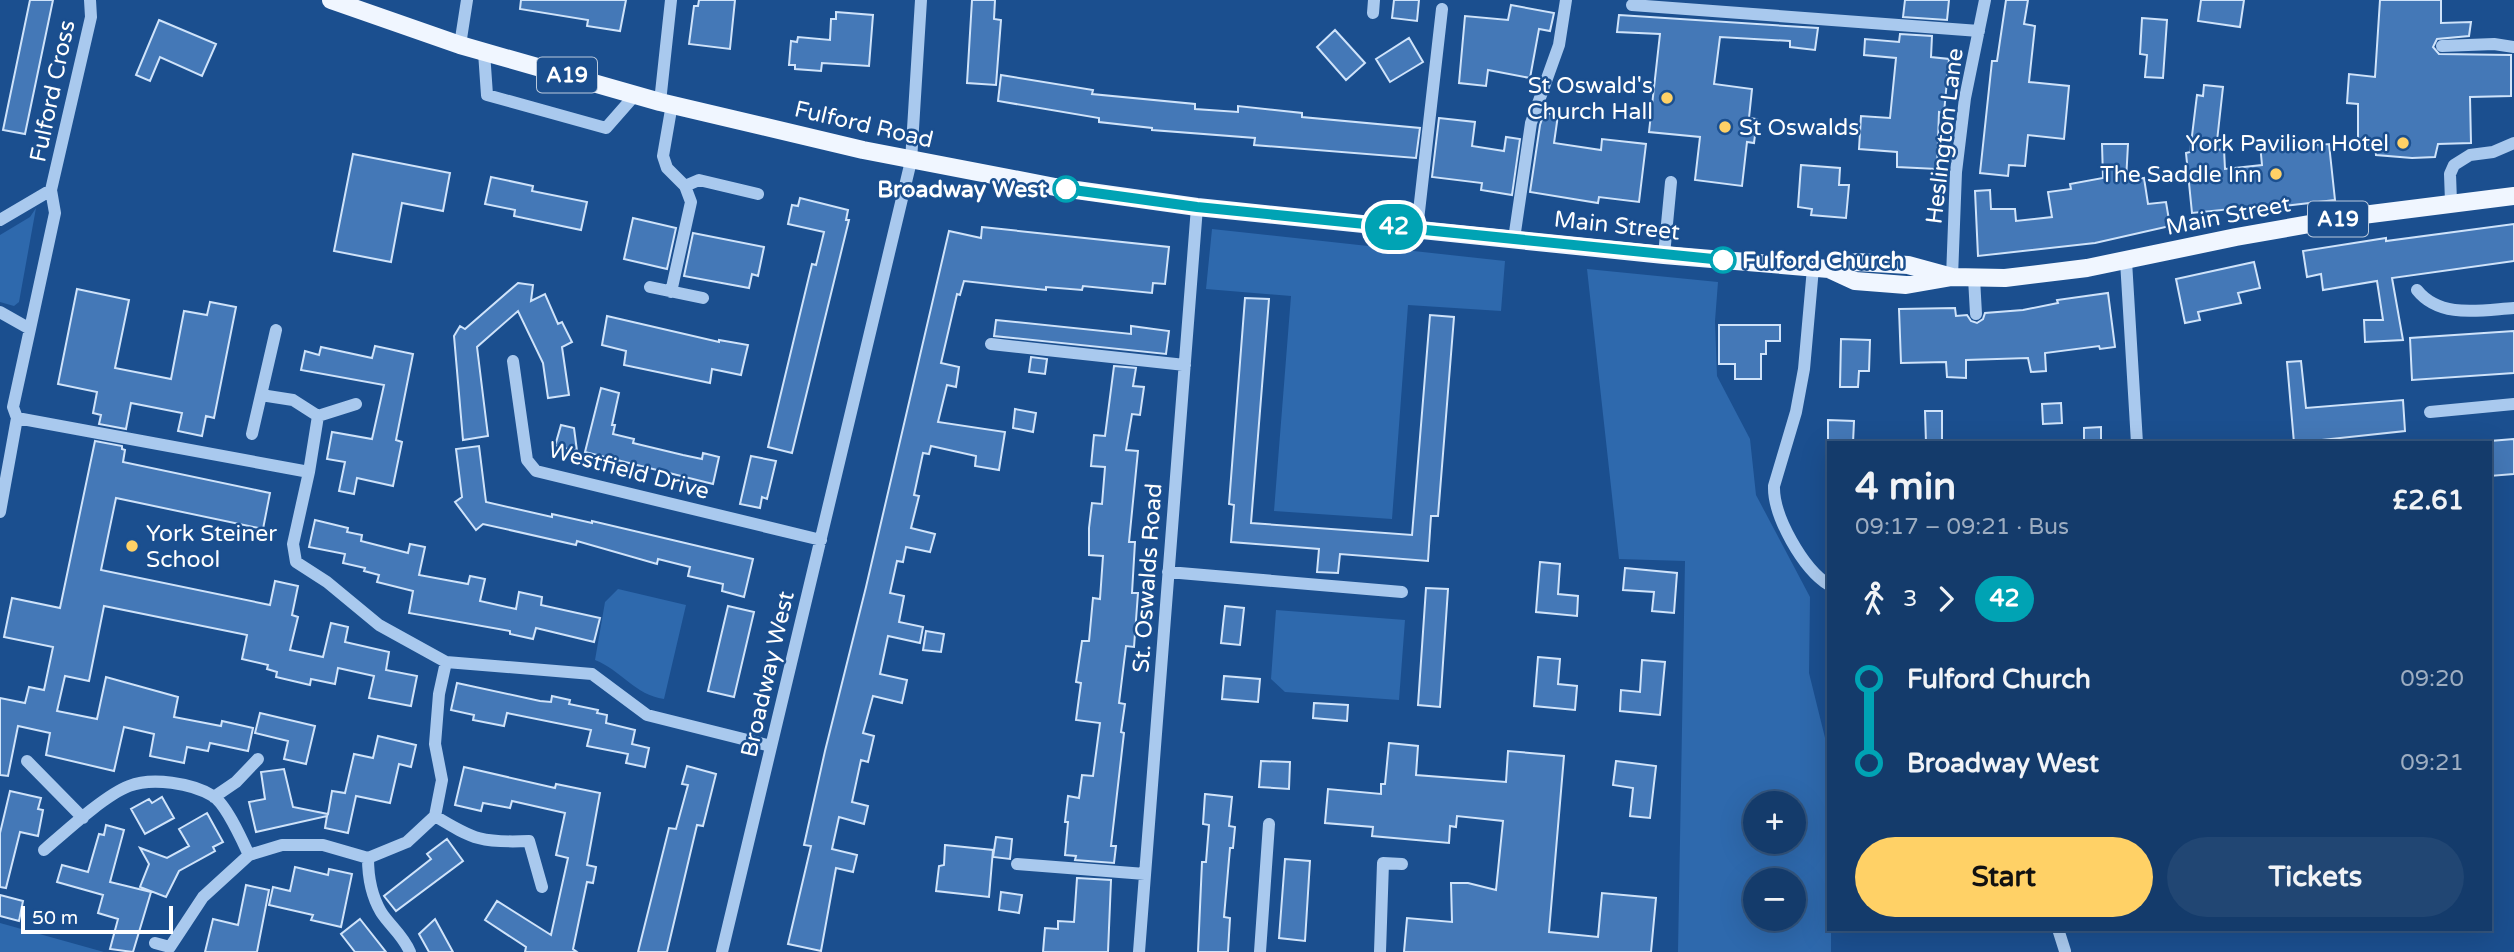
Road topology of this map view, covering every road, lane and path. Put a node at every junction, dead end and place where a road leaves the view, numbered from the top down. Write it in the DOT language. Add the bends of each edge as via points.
graph roads {
  1 [pos="90,0"];
  2 [pos="331,0"];
  3 [pos="467,0"];
  4 [pos="671,0"];
  5 [pos="921,0"];
  6 [pos="1566,0"];
  7 [pos="1985,0"];
  8 [pos="1632,5"];
  9 [pos="1442,9"];
  10 [pos="1979,31"];
  11 [pos="460,45"];
  12 [pos="2441,46"];
  13 [pos="2514,47"];
  14 [pos="484,52"];
  15 [pos="635,94"];
  16 [pos="666,103"];
  17 [pos="2514,143"];
  18 [pos="911,160"];
  19 [pos="1671,182"];
  20 [pos="685,186"];
  21 [pos="51,190"];
  22 [pos="758,194"];
  23 [pos="2514,196"];
  24 [pos="2451,202"];
  25 [pos="1197,207"];
  26 [pos="0,220"];
  27 [pos="1409,228"];
  28 [pos="1514,239"];
  29 [pos="1664,255"];
  30 [pos="2126,261"];
  31 [pos="1821,268"];
  32 [pos="1952,277"];
  33 [pos="1974,278"];
  34 [pos="650,287"];
  35 [pos="2417,290"];
  36 [pos="671,292"];
  37 [pos="703,298"];
  38 [pos="2514,308"];
  39 [pos="0,312"];
  40 [pos="1976,314"];
  41 [pos="30,329"];
  42 [pos="276,330"];
  43 [pos="991,344"];
  44 [pos="513,361"];
  45 [pos="1185,365"];
  46 [pos="261,395"];
  47 [pos="356,404"];
  48 [pos="2514,404"];
  49 [pos="2430,412"];
  50 [pos="318,416"];
  51 [pos="17,418"];
  52 [pos="252,434"];
  53 [pos="2137,441"];
  54 [pos="309,472"];
  55 [pos="0,512"];
  56 [pos="821,540"];
  57 [pos="1168,572"];
  58 [pos="1827,583"];
  59 [pos="1402,592"];
  60 [pos="446,662"];
  61 [pos="771,746"];
  62 [pos="258,759"];
  63 [pos="27,761"];
  64 [pos="214,797"];
  65 [pos="435,816"];
  66 [pos="83,818"];
  67 [pos="1269,824"];
  68 [pos="540,833"];
  69 [pos="529,841"];
  70 [pos="44,850"];
  71 [pos="249,855"];
  72 [pos="368,858"];
  73 [pos="1017,864"];
  74 [pos="1402,864"];
  75 [pos="1145,874"];
  76 [pos="542,887"];
  77 [pos="2059,931"];
  78 [pos="155,943"];
  79 [pos="2065,951"];
  80 [pos="410,952"];
  81 [pos="722,952"];
  82 [pos="1139,952"];
  83 [pos="1260,952"];
  84 [pos="1380,952"];
  1 -- 21 [label="street, Fulford Cross" via="91,17"];
  2 -- 11 [label="main road, Fulford Road / A19"];
  3 -- 11 [label="street"];
  4 -- 16 [label="street"];
  5 -- 18 [label="street, Broadway West"];
  6 -- 28 [label="street" via="1556,54 1531,122"];
  7 -- 10 [label="street, Heslington Lane"];
  8 -- 10 [label="street"];
  9 -- 27 [label="street"];
  10 -- 32 [label="street, Heslington Lane" via="1956,172"];
  11 -- 14 [label="main road, Fulford Road / A19"];
  12 -- 13 [label="street"];
  14 -- 15 [label="main road, Fulford Road / A19"];
  14 -- 15 [label="street" via="487,96 606,128"];
  15 -- 16 [label="main road, Fulford Road / A19"];
  16 -- 18 [label="main road, Fulford Road / A19"];
  16 -- 20 [label="street" via="663,156 667,168"];
  17 -- 24 [label="street" via="2470,155 2454,165"];
  18 -- 25 [label="main road, Fulford Road / A19"];
  18 -- 56 [label="street, Broadway West"];
  19 -- 29 [label="street"];
  20 -- 22 [label="street" via="699,180"];
  20 -- 36 [label="street" via="691,202"];
  21 -- 26 [label="street, Fulford Cross"];
  21 -- 41 [label="street, Fulford Cross" via="55,213"];
  23 -- 24 [label="main road, Main Street / A19"];
  24 -- 30 [label="main road, Main Street / A19" via="2236,237"];
  25 -- 27 [label="main road, Fulford Road / A19"];
  25 -- 45 [label="street, St. Oswalds Road"];
  27 -- 28 [label="main road, Main Street / A19"];
  28 -- 29 [label="main road, Main Street / A19"];
  29 -- 31 [label="main road, Main Street / A19"];
  30 -- 33 [label="main road, Main Street / A19"];
  30 -- 53 [label="street"];
  31 -- 32 [label="main road, Main Street / A19" via="1857,262 1908,265"];
  31 -- 58 [label="street" via="1796,412 1773,498 1810,570"];
  32 -- 33 [label="main road, Main Street / A19"];
  33 -- 40 [label="street"];
  34 -- 36 [label="street"];
  35 -- 38 [label="street" via="2425,301 2460,311"];
  36 -- 37 [label="street"];
  39 -- 41 [label="street"];
  41 -- 51 [label="street, Fulford Cross" via="13,407"];
  42 -- 46 [label="street"];
  43 -- 45 [label="street"];
  44 -- 56 [label="street, Westfield Drive" via="527,460 536,471"];
  45 -- 57 [label="street, St. Oswalds Road"];
  46 -- 50 [label="street" via="293,400"];
  46 -- 52 [label="street"];
  47 -- 50 [label="street"];
  48 -- 49 [label="street"];
  50 -- 54 [label="street"];
  51 -- 54 [label="street"];
  51 -- 55 [label="street, Fulford Cross"];
  54 -- 60 [label="street" via="293,544 296,562 379,625"];
  56 -- 61 [label="street, Broadway West"];
  57 -- 59 [label="street"];
  57 -- 75 [label="street, St. Oswalds Road"];
  60 -- 61 [label="street" via="592,674 647,715"];
  60 -- 65 [label="street" via="435,744 442,780"];
  61 -- 81 [label="street, Broadway West"];
  62 -- 64 [label="street"];
  63 -- 66 [label="street"];
  64 -- 66 [label="street" via="184,785 146,782 128,786"];
  64 -- 71 [label="street"];
  65 -- 69 [label="street" via="469,837"];
  65 -- 72 [label="street" via="407,842"];
  66 -- 70 [label="street"];
  67 -- 83 [label="street"];
  68 -- 69 [label="street"];
  69 -- 76 [label="street"];
  71 -- 72 [label="street" via="282,845 323,845"];
  71 -- 78 [label="street" via="203,897 170,947"];
  72 -- 80 [label="street" via="368,879 381,912 404,937"];
  73 -- 75 [label="street"];
  74 -- 84 [label="street" via="1384,863"];
  75 -- 82 [label="street, St. Oswalds Road"];
  77 -- 79 [label="street"];
}
